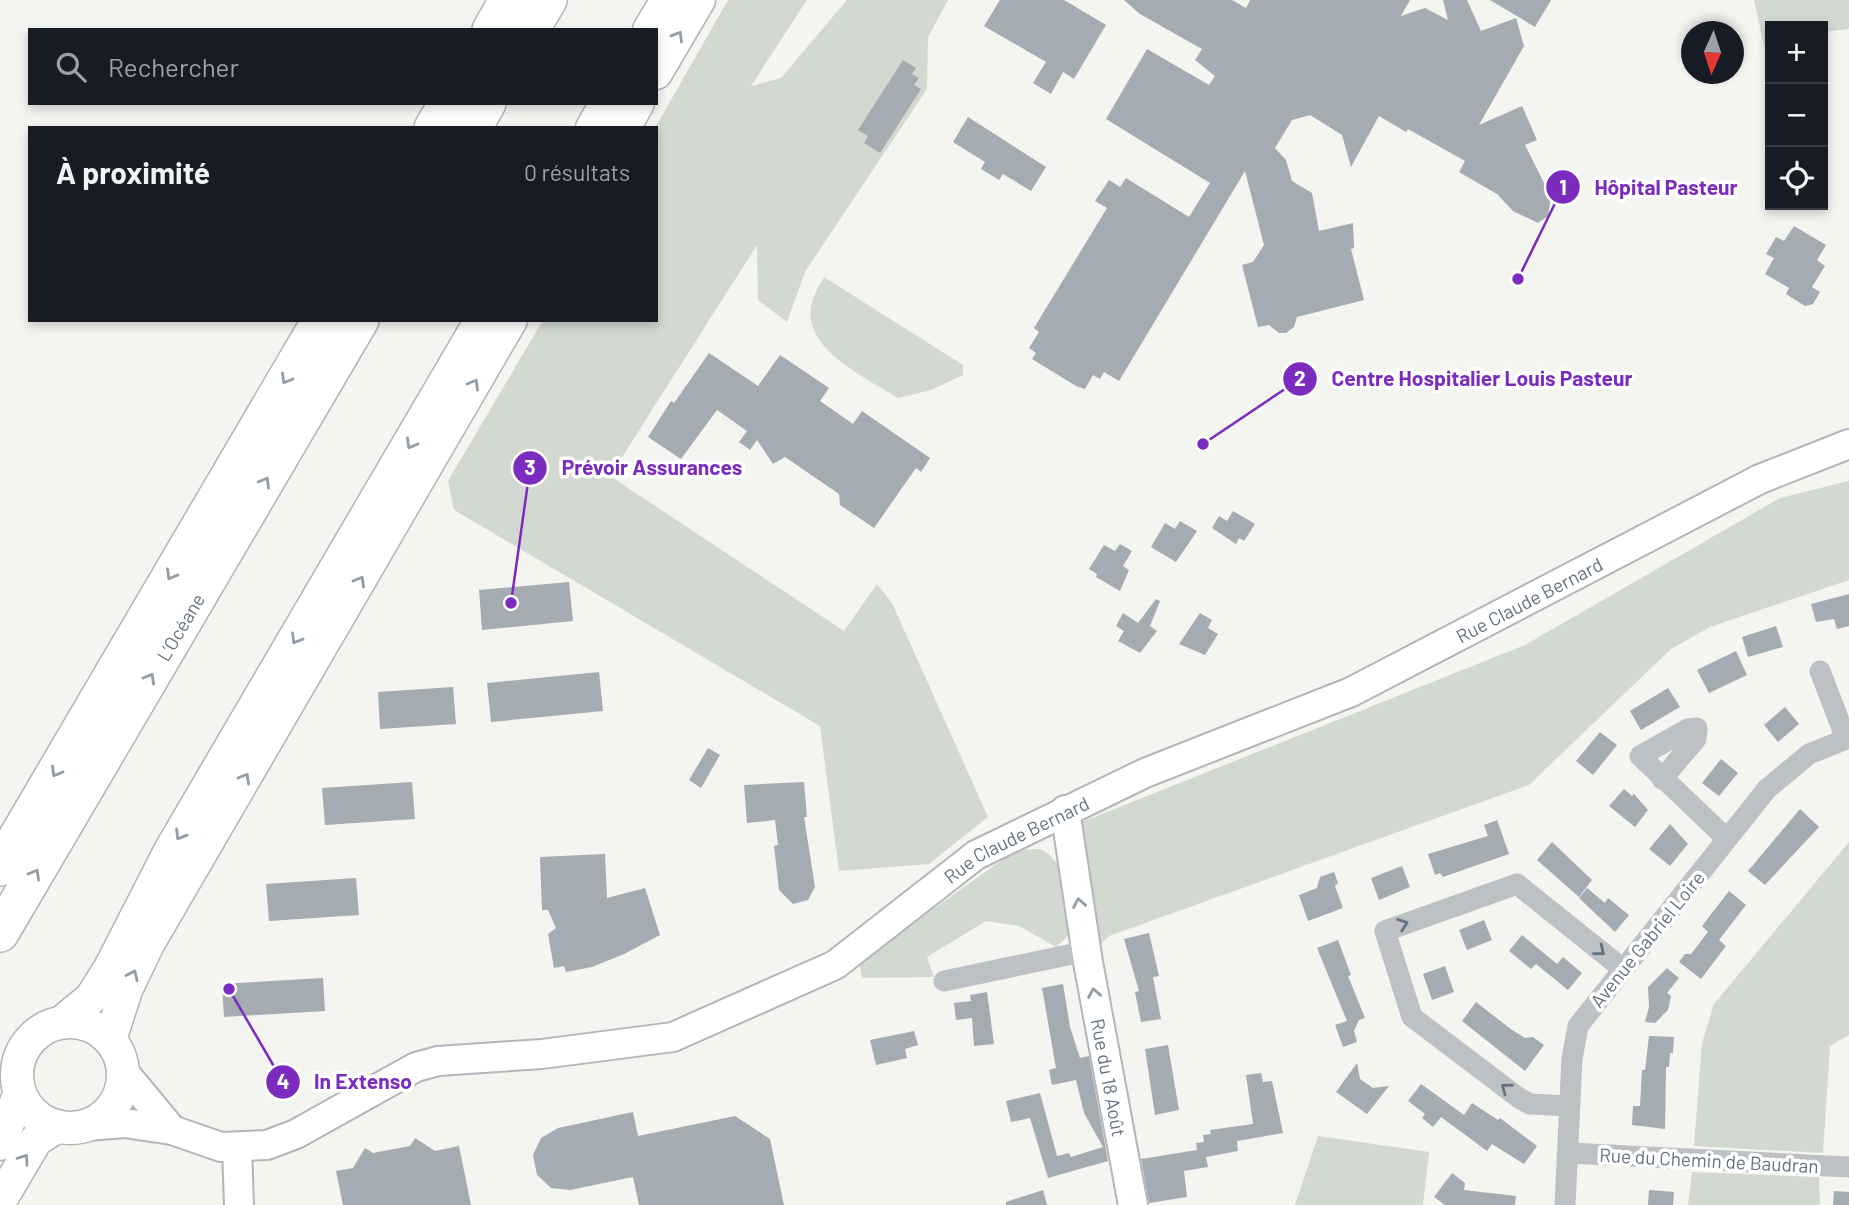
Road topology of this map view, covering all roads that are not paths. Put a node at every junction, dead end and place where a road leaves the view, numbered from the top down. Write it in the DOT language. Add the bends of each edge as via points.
graph roads {
  1 [pos="508,0"];
  2 [pos="548,0"];
  3 [pos="667,0"];
  4 [pos="699,0"];
  5 [pos="492,28"];
  6 [pos="531,28"];
  7 [pos="650,28"];
  8 [pos="658,70"];
  9 [pos="447,105"];
  10 [pos="486,105"];
  11 [pos="605,105"];
  12 [pos="637,105"];
  13 [pos="434,126"];
  14 [pos="474,126"];
  15 [pos="593,126"];
  16 [pos="625,126"];
  17 [pos="320,322"];
  18 [pos="359,322"];
  19 [pos="480,322"];
  20 [pos="510,322"];
  21 [pos="1849,443"];
  22 [pos="1820,671"];
  23 [pos="1847,739"];
  24 [pos="1662,779"];
  25 [pos="1065,810"];
  26 [pos="1020,833"];
  27 [pos="1727,839"];
  28 [pos="1071,855"];
  29 [pos="0,867"];
  30 [pos="0,933"];
  31 [pos="1087,951"];
  32 [pos="1623,969"];
  33 [pos="944,981"];
  34 [pos="62,1023"];
  35 [pos="110,1040"];
  36 [pos="124,1072"];
  37 [pos="20,1092"];
  38 [pos="1570,1106"];
  39 [pos="72,1126"];
  40 [pos="172,1130"];
  41 [pos="0,1144"];
  42 [pos="237,1147"];
  43 [pos="1568,1153"];
  44 [pos="1849,1167"];
  45 [pos="0,1201"];
  46 [pos="239,1205"];
  47 [pos="1133,1205"];
  48 [pos="1565,1205"];
  1 -- 5 [label="highway"];
  2 -- 6 [label="highway"];
  3 -- 7 [label="main road"];
  8 -- 4 [label="main road, one-way"];
  9 -- 13 [label="highway"];
  10 -- 14 [label="highway"];
  11 -- 15 [label="main road"];
  12 -- 16 [label="main road"];
  17 -- 29 [label="highway, L’Océane, one-way"];
  30 -- 18 [label="highway, L’Océane, one-way"];
  19 -- 34 [label="main road, one-way" via="172,849 110,968 91,998"];
  35 -- 20 [label="main road, one-way" via="126,990 148,944"];
  21 -- 25 [label="street, Rue Claude Bernard" via="1760,479 1351,692 1145,773"];
  22 -- 23 [label="street"];
  23 -- 27 [label="street, Avenue Gabriel Loire" via="1808,754 1784,772"];
  24 -- 27 [label="street"];
  25 -- 26 [label="street, Rue Claude Bernard"];
  25 -- 28 [label="street, Rue du 18 Août"];
  26 -- 28 [label="street"];
  26 -- 42 [label="street, Rue Claude Bernard" via="976,855 835,965 673,1037 542,1054 438,1061 416,1067 296,1134 267,1145"];
  27 -- 32 [label="street, Avenue Gabriel Loire"];
  31 -- 28 [label="street, Rue du 18 Août, one-way"];
  31 -- 33 [label="street"];
  47 -- 31 [label="street, Rue du 18 Août, one-way"];
  32 -- 38 [label="street, Avenue Gabriel Loire" via="1578,1027"];
  38 -- 32 [label="street, one-way" via="1530,1104 1412,1017 1385,930 1517,884"];
  34 -- 35 [label="main road" via="80,1023"];
  34 -- 37 [label="main road" via="32,1038 22,1053 17,1069"];
  35 -- 36 [label="main road"];
  36 -- 39 [label="main road" via="122,1089 102,1118"];
  36 -- 40 [label="street"];
  37 -- 39 [label="main road" via="37,1116"];
  37 -- 41 [label="main road"];
  38 -- 43 [label="street, Avenue Gabriel Loire"];
  39 -- 40 [label="street, Rue Claude Bernard" via="124,1123"];
  45 -- 39 [label="main road, one-way" via="36,1140"];
  40 -- 42 [label="street, Rue Claude Bernard" via="221,1147"];
  42 -- 46 [label="street"];
  43 -- 44 [label="street, Rue du Chemin de Baudran"];
  43 -- 48 [label="street, Avenue Gabriel Loire"];
}
